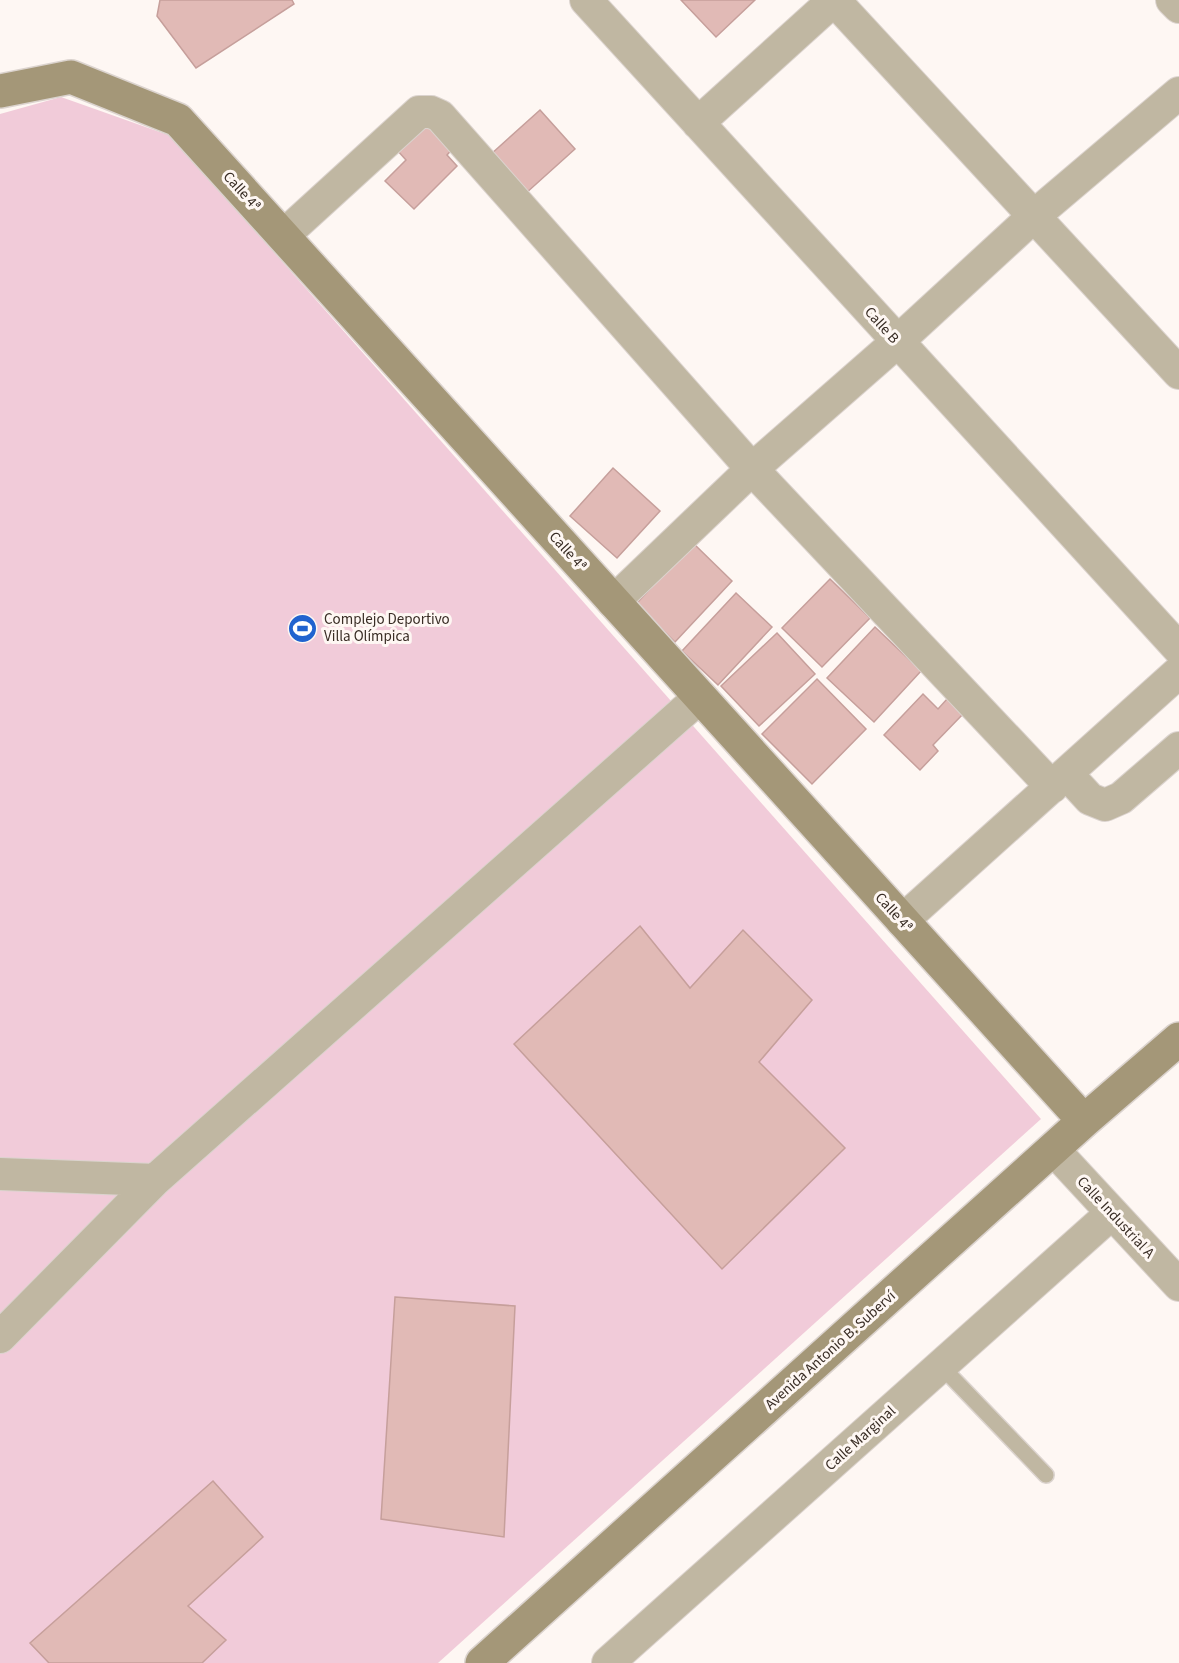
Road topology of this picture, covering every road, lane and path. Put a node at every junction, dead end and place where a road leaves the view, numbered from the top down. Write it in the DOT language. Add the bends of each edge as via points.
graph roads {
  1 [pos="586,0"];
  2 [pos="834,0"];
  3 [pos="1172,0"];
  4 [pos="1179,7"];
  5 [pos="0,91"];
  6 [pos="1179,93"];
  7 [pos="698,123"];
  8 [pos="1034,216"];
  9 [pos="283,236"];
  10 [pos="897,342"];
  11 [pos="1179,372"];
  12 [pos="752,470"];
  13 [pos="613,602"];
  14 [pos="1179,649"];
  15 [pos="1179,672"];
  16 [pos="700,697"];
  17 [pos="1179,748"];
  18 [pos="1060,781"];
  19 [pos="902,921"];
  20 [pos="1179,1039"];
  21 [pos="1084,1121"];
  22 [pos="1053,1149"];
  23 [pos="0,1174"];
  24 [pos="155,1180"];
  25 [pos="1112,1213"];
  26 [pos="1179,1285"];
  27 [pos="0,1337"];
  28 [pos="941,1366"];
  29 [pos="1046,1475"];
  30 [pos="482,1663"];
  31 [pos="608,1663"];
  1 -- 7 [label="street, Calle B"];
  2 -- 7 [label="street"];
  2 -- 8 [label="street"];
  3 -- 4 [label="street"];
  5 -- 9 [label="street, Calle 4ª" via="71,77 178,120"];
  6 -- 8 [label="street"];
  7 -- 10 [label="street, Calle B"];
  8 -- 10 [label="street"];
  8 -- 11 [label="street"];
  9 -- 12 [label="street" via="419,112 432,111"];
  9 -- 13 [label="street, Calle 4ª"];
  10 -- 12 [label="street"];
  10 -- 14 [label="street, Calle B"];
  12 -- 13 [label="street"];
  12 -- 18 [label="street"];
  13 -- 16 [label="street, Calle 4ª"];
  15 -- 18 [label="street"];
  16 -- 19 [label="street, Calle 4ª"];
  16 -- 24 [label="street"];
  17 -- 18 [label="street" via="1121,798 1105,805"];
  18 -- 19 [label="street"];
  19 -- 21 [label="street, Calle 4ª"];
  20 -- 21 [label="street, Avenida Antonio B. Suberví"];
  21 -- 22 [label="street, Avenida Antonio B. Suberví"];
  22 -- 25 [label="street, Calle Industrial A"];
  22 -- 30 [label="street, Avenida Antonio B. Suberví"];
  23 -- 24 [label="street"];
  24 -- 27 [label="street"];
  25 -- 26 [label="street, Calle Industrial A"];
  25 -- 28 [label="street, Calle Marginal"];
  28 -- 29 [label="lane"];
  28 -- 31 [label="street, Calle Marginal"];
}
